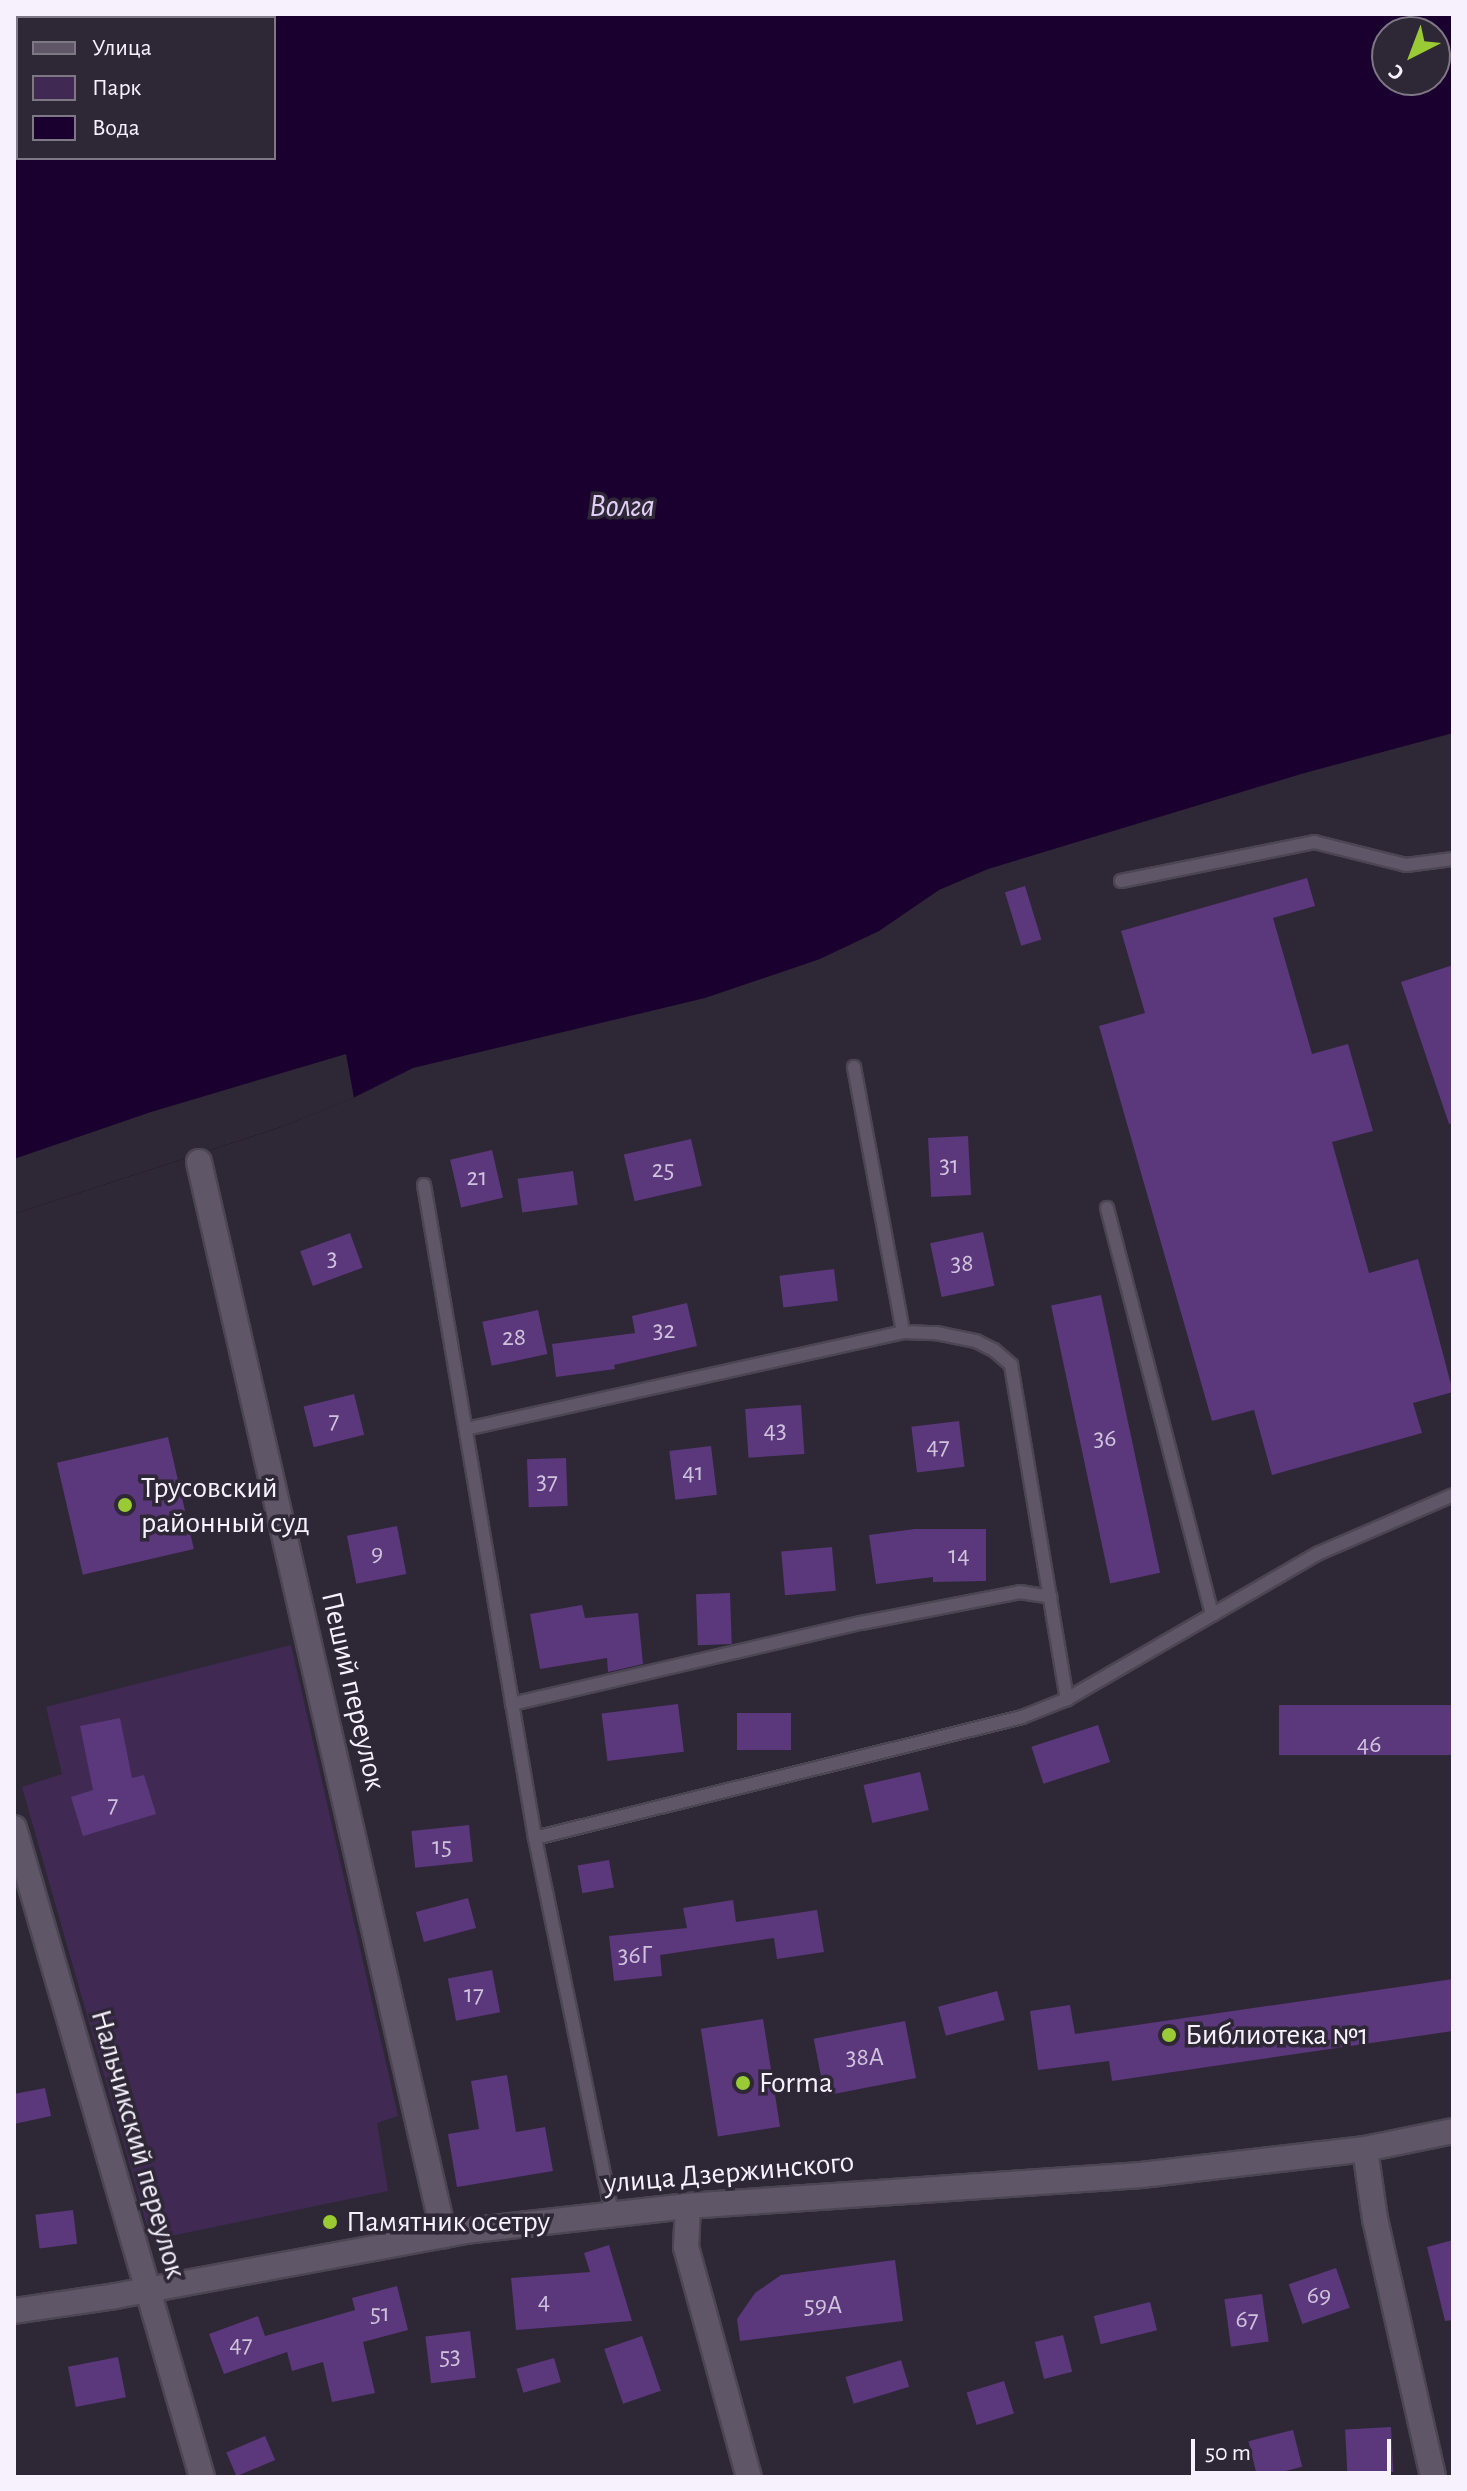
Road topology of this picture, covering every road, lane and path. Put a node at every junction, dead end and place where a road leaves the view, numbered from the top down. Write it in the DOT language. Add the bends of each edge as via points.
graph roads {
  1 [pos="1453,859"];
  2 [pos="1121,881"];
  3 [pos="854,1067"];
  4 [pos="199,1162"];
  5 [pos="424,1185"];
  6 [pos="1107,1208"];
  7 [pos="903,1332"];
  8 [pos="466,1429"];
  9 [pos="1453,1495"];
  10 [pos="1051,1597"];
  11 [pos="1212,1615"];
  12 [pos="1067,1699"];
  13 [pos="512,1704"];
  14 [pos="14,1828"];
  15 [pos="535,1838"];
  16 [pos="1453,2131"];
  17 [pos="1365,2149"];
  18 [pos="688,2206"];
  19 [pos="612,2214"];
  20 [pos="444,2235"];
  21 [pos="147,2289"];
  22 [pos="14,2311"];
  23 [pos="202,2477"];
  24 [pos="749,2477"];
  25 [pos="1433,2477"];
  1 -- 2 [label="lane" via="1406,865 1314,842"];
  3 -- 7 [label="lane"];
  4 -- 20 [label="street, Пеший переулок"];
  5 -- 8 [label="lane"];
  6 -- 11 [label="lane"];
  7 -- 8 [label="lane"];
  7 -- 10 [label="lane" via="976,1341 1011,1365"];
  8 -- 13 [label="lane"];
  9 -- 11 [label="lane" via="1319,1553"];
  10 -- 12 [label="lane"];
  10 -- 13 [label="lane" via="1020,1592 861,1623"];
  11 -- 12 [label="lane"];
  12 -- 15 [label="lane" via="1022,1717"];
  13 -- 15 [label="lane"];
  14 -- 21 [label="street, Нальчикский переулок"];
  15 -- 19 [label="lane"];
  16 -- 17 [label="street, улица Дзержинского"];
  17 -- 18 [label="street, улица Дзержинского" via="1141,2175"];
  17 -- 25 [label="street" via="1375,2219"];
  18 -- 19 [label="street, улица Дзержинского"];
  18 -- 24 [label="street" via="686,2247"];
  19 -- 20 [label="street, улица Дзержинского"];
  20 -- 21 [label="street, улица Дзержинского"];
  21 -- 22 [label="street, улица Дзержинского"];
  21 -- 23 [label="street, Нальчикский переулок"];
}
